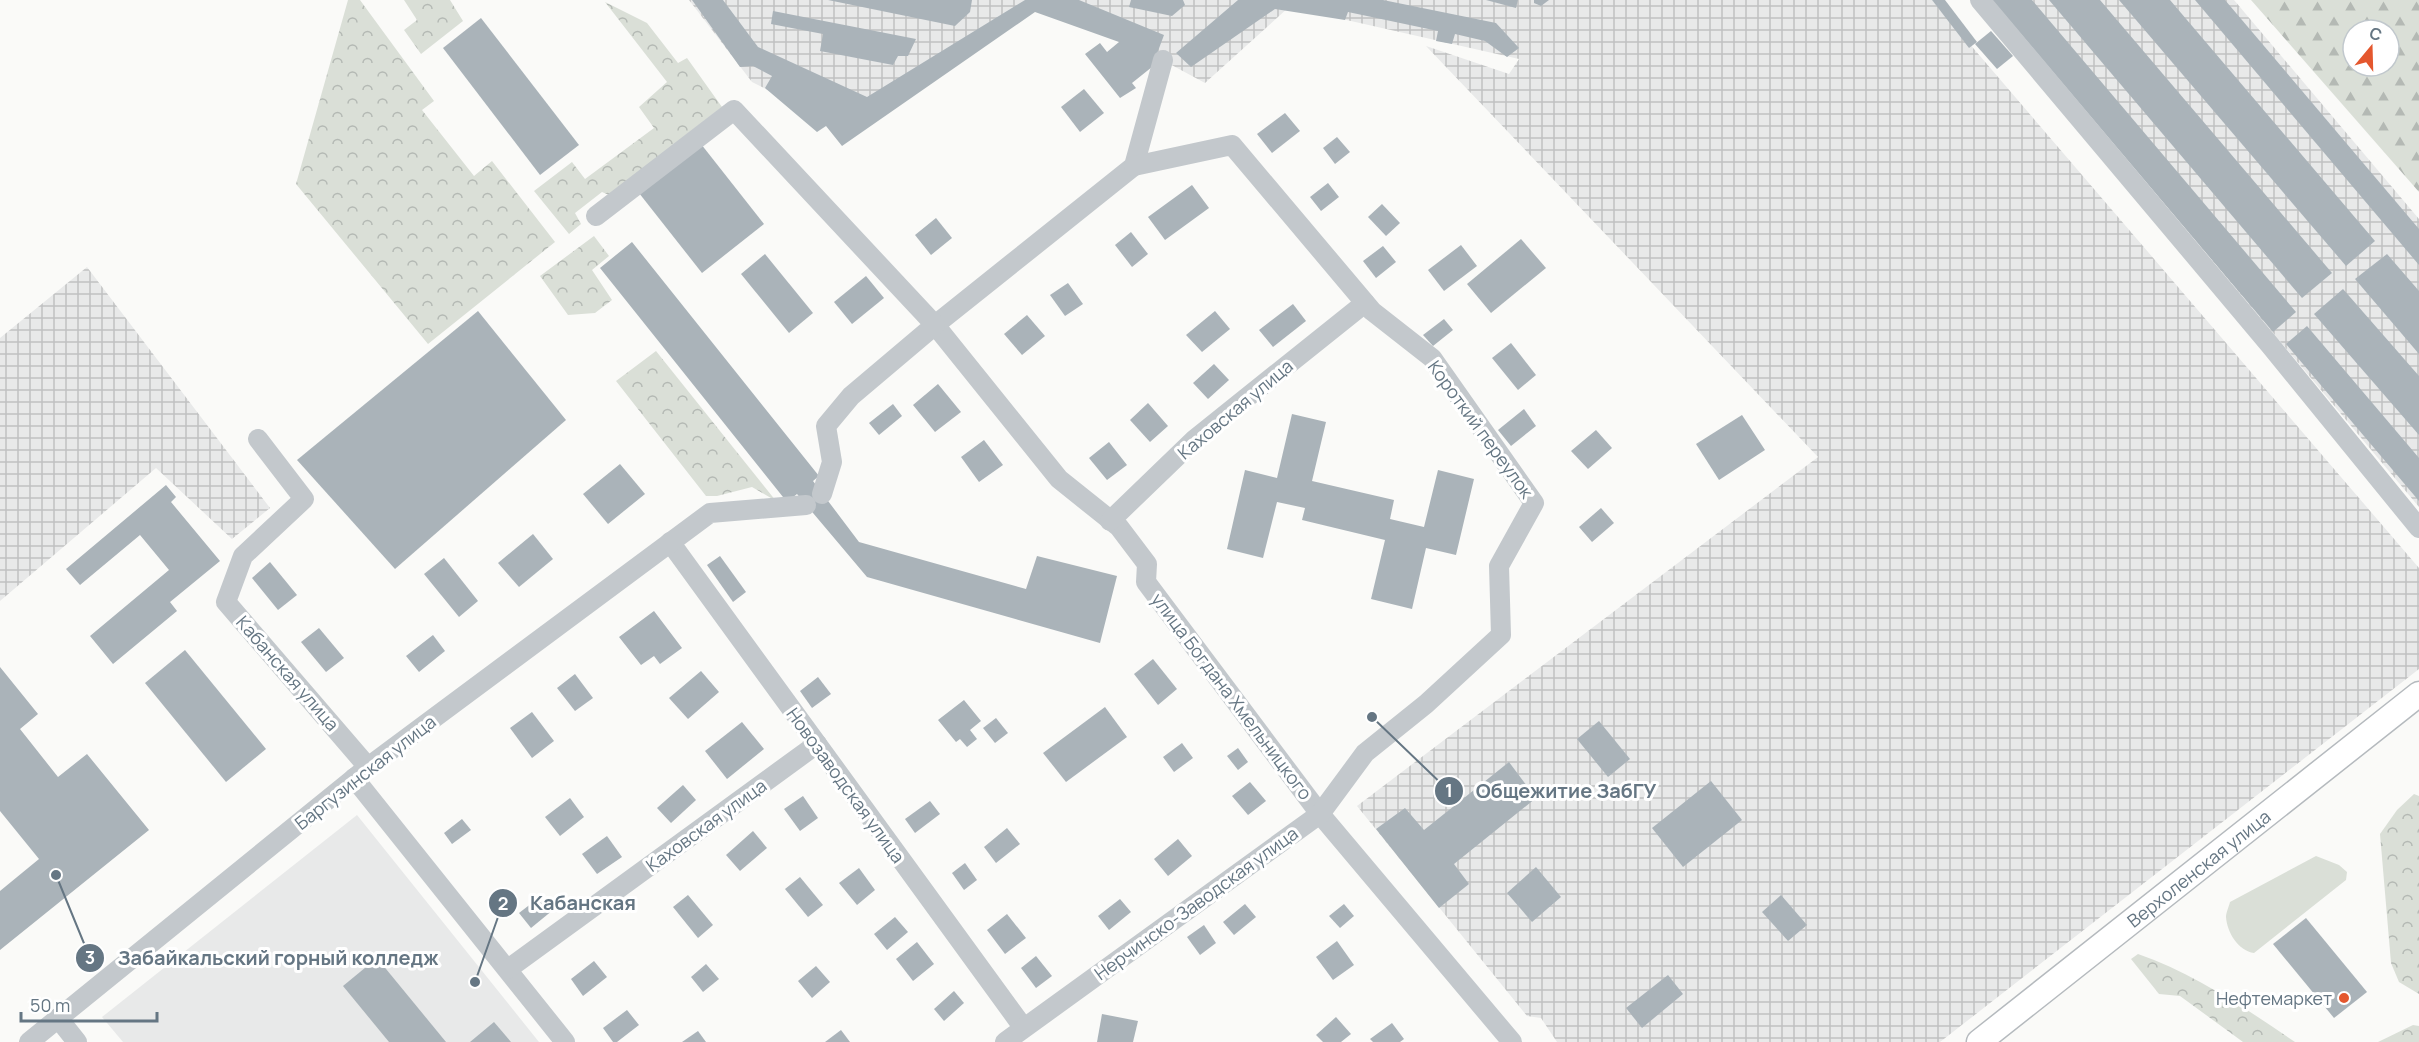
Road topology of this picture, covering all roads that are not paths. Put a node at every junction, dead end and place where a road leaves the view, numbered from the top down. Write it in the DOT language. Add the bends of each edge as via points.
graph roads {
  1 [pos="1980,0"];
  2 [pos="1163,60"];
  3 [pos="1134,166"];
  4 [pos="596,216"];
  5 [pos="1365,303"];
  6 [pos="935,325"];
  7 [pos="258,439"];
  8 [pos="1110,521"];
  9 [pos="2419,528"];
  10 [pos="670,542"];
  11 [pos="2419,694"];
  12 [pos="1426,704"];
  13 [pos="817,744"];
  14 [pos="361,772"];
  15 [pos="1320,814"];
  16 [pos="508,969"];
  17 [pos="58,1018"];
  18 [pos="1023,1028"];
  19 [pos="29,1042"];
  20 [pos="77,1042"];
  21 [pos="565,1042"];
  22 [pos="1005,1042"];
  23 [pos="1512,1042"];
  24 [pos="1979,1042"];
  1 -- 9 [label="street"];
  2 -- 3 [label="street"];
  3 -- 5 [label="street, Короткий переулок" via="1232,145"];
  3 -- 6 [label="street"];
  4 -- 6 [label="street, улица Богдана Хмельницкого" via="734,110"];
  5 -- 8 [label="street, Каховская улица" via="1195,439"];
  5 -- 12 [label="street, Короткий переулок" via="1431,358 1534,503 1499,566 1501,635"];
  6 -- 8 [label="street, улица Богдана Хмельницкого" via="1059,479"];
  6 -- 10 [label="street, Баргузинская улица" via="851,396 826,426 832,462 814,500 710,513"];
  7 -- 14 [label="street, Кабанская улица" via="304,499 243,556 226,602"];
  8 -- 15 [label="street, улица Богдана Хмельницкого" via="1147,564 1146,582"];
  10 -- 13 [label="street, Новозаводская улица"];
  10 -- 14 [label="street, Баргузинская улица"];
  11 -- 24 [label="main road, Верхоленская улица"];
  12 -- 15 [label="street, Нерчинско-Заводская улица" via="1365,753"];
  13 -- 16 [label="street, Каховская улица"];
  13 -- 18 [label="street, Новозаводская улица"];
  14 -- 16 [label="street, Кабанская улица"];
  14 -- 17 [label="street, Баргузинская улица"];
  15 -- 18 [label="street, Нерчинско-Заводская улица"];
  15 -- 23 [label="street, улица Богдана Хмельницкого"];
  16 -- 21 [label="street, Кабанская улица"];
  17 -- 19 [label="street, Баргузинская улица"];
  17 -- 20 [label="street"];
  18 -- 22 [label="street, Нерчинско-Заводская улица"];
}
